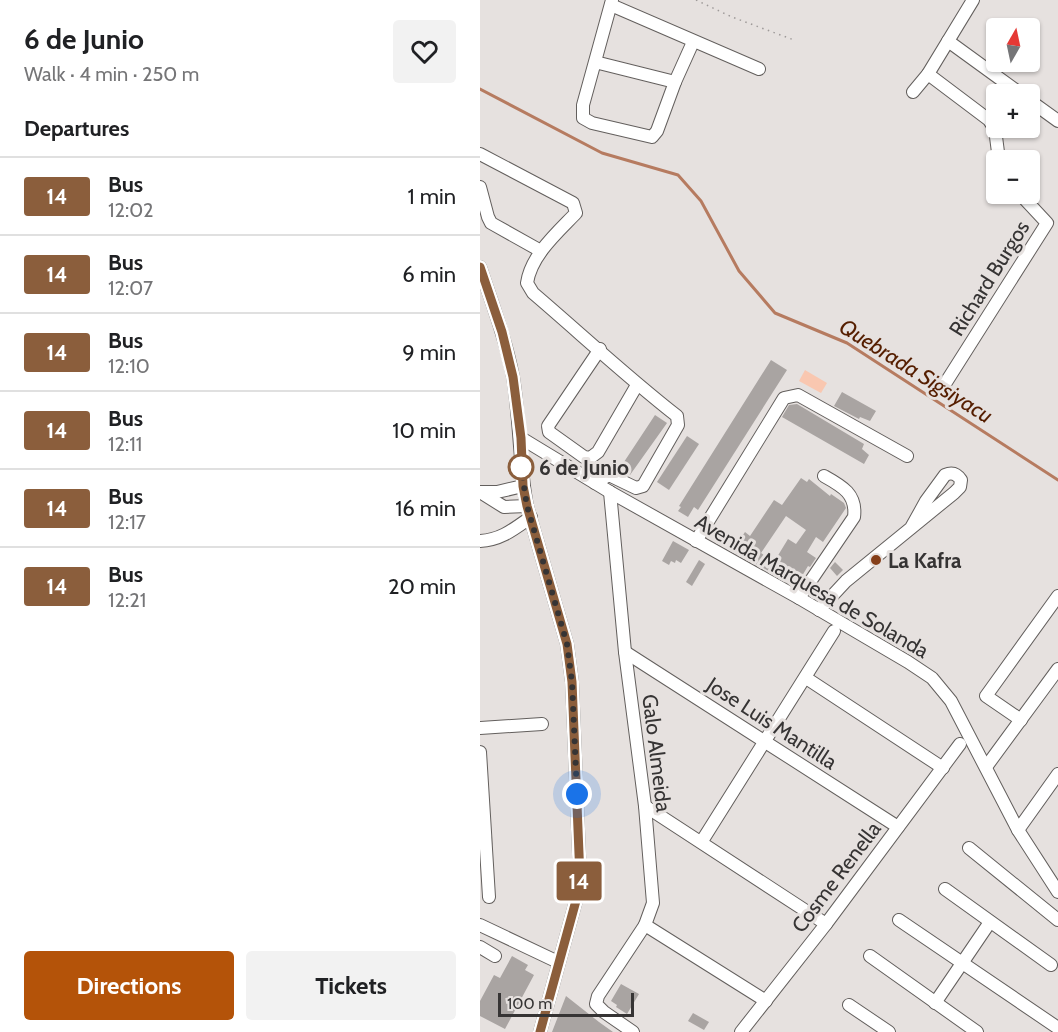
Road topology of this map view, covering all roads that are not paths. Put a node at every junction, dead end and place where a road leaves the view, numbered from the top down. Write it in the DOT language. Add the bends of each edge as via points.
graph roads {
  1 [pos="973,0"];
  2 [pos="612,3"];
  3 [pos="948,41"];
  4 [pos="693,42"];
  5 [pos="595,62"];
  6 [pos="759,69"];
  7 [pos="928,74"];
  8 [pos="675,82"];
  9 [pos="1007,84"];
  10 [pos="913,92"];
  11 [pos="1040,108"];
  12 [pos="1058,121"];
  13 [pos="998,150"];
  14 [pos="480,154"];
  15 [pos="480,187"];
  16 [pos="1029,204"];
  17 [pos="541,251"];
  18 [pos="480,267"];
  19 [pos="600,349"];
  20 [pos="637,385"];
  21 [pos="943,387"];
  22 [pos="521,438"];
  23 [pos="907,456"];
  24 [pos="824,477"];
  25 [pos="595,483"];
  26 [pos="523,486"];
  27 [pos="480,492"];
  28 [pos="610,492"];
  29 [pos="529,512"];
  30 [pos="910,528"];
  31 [pos="480,541"];
  32 [pos="696,541"];
  33 [pos="1058,596"];
  34 [pos="799,598"];
  35 [pos="819,610"];
  36 [pos="834,631"];
  37 [pos="625,652"];
  38 [pos="1058,669"];
  39 [pos="806,678"];
  40 [pos="1021,720"];
  41 [pos="542,724"];
  42 [pos="480,728"];
  43 [pos="764,741"];
  44 [pos="960,744"];
  45 [pos="480,752"];
  46 [pos="987,767"];
  47 [pos="943,768"];
  48 [pos="1058,774"];
  49 [pos="645,806"];
  50 [pos="898,827"];
  51 [pos="1018,830"];
  52 [pos="702,842"];
  53 [pos="969,848"];
  54 [pos="945,889"];
  55 [pos="1058,892"];
  56 [pos="489,897"];
  57 [pos="899,920"];
  58 [pos="1058,920"];
  59 [pos="990,922"];
  60 [pos="826,924"];
  61 [pos="645,925"];
  62 [pos="480,926"];
  63 [pos="480,947"];
  64 [pos="495,956"];
  65 [pos="870,956"];
  66 [pos="558,962"];
  67 [pos="962,963"];
  68 [pos="1051,965"];
  69 [pos="766,1001"];
  70 [pos="935,1004"];
  71 [pos="849,1005"];
  72 [pos="1054,1025"];
  73 [pos="540,1032"];
  74 [pos="633,1032"];
  75 [pos="741,1032"];
  76 [pos="889,1032"];
  77 [pos="977,1032"];
  1 -- 3 [label="street"];
  2 -- 4 [label="street"];
  2 -- 5 [label="street"];
  3 -- 7 [label="street"];
  3 -- 9 [label="street"];
  4 -- 6 [label="street"];
  4 -- 8 [label="street"];
  5 -- 8 [label="street"];
  5 -- 8 [label="street" via="581,112 582,118 592,123 652,136"];
  7 -- 10 [label="street"];
  7 -- 13 [label="street" via="988,120 995,129"];
  11 -- 12 [label="street"];
  14 -- 17 [label="street" via="576,207 576,213"];
  15 -- 17 [label="street" via="491,223"];
  16 -- 21 [label="street, Richard Burgos" via="1047,223"];
  17 -- 19 [label="street" via="526,283"];
  18 -- 22 [label="street" via="513,377"];
  19 -- 20 [label="street"];
  19 -- 20 [label="street" via="548,426 549,432 590,458 598,452"];
  20 -- 25 [label="street" via="677,416 678,426 640,488 609,475"];
  22 -- 25 [label="street, Avenida Marquesa de Solanda"];
  22 -- 26 [label="street"];
  23 -- 32 [label="street" via="798,395 783,398"];
  24 -- 34 [label="street" via="849,494 856,505 854,517"];
  25 -- 28 [label="street, Avenida Marquesa de Solanda"];
  26 -- 27 [label="street"];
  26 -- 29 [label="street"];
  27 -- 29 [label="street" via="504,507"];
  28 -- 32 [label="street, Avenida Marquesa de Solanda"];
  28 -- 37 [label="street, Galo Almeida"];
  29 -- 31 [label="street" via="504,536"];
  29 -- 66 [label="street" via="567,644 572,682 580,878"];
  30 -- 30 [label="street" via="954,493 961,483 959,477 945,475"];
  30 -- 35 [label="street" via="846,581"];
  32 -- 34 [label="street, Avenida Marquesa de Solanda"];
  33 -- 40 [label="street" via="986,696"];
  34 -- 35 [label="street, Avenida Marquesa de Solanda"];
  35 -- 46 [label="street, Avenida Marquesa de Solanda" via="932,678 951,701"];
  36 -- 39 [label="street"];
  37 -- 43 [label="street, Jose Luis Mantilla"];
  37 -- 49 [label="street, Galo Almeida"];
  38 -- 40 [label="street"];
  39 -- 43 [label="street"];
  39 -- 47 [label="street"];
  40 -- 46 [label="street"];
  41 -- 42 [label="street"];
  43 -- 50 [label="street, Jose Luis Mantilla"];
  43 -- 52 [label="street"];
  44 -- 47 [label="street, Cosme Renella"];
  45 -- 56 [label="street"];
  46 -- 51 [label="street, Avenida Marquesa de Solanda"];
  47 -- 50 [label="street, Cosme Renella"];
  48 -- 51 [label="street"];
  49 -- 52 [label="street"];
  49 -- 61 [label="street, Galo Almeida" via="653,903"];
  50 -- 60 [label="street, Cosme Renella"];
  51 -- 55 [label="street, Avenida Marquesa de Solanda"];
  52 -- 60 [label="street"];
  53 -- 58 [label="street"];
  54 -- 59 [label="street"];
  57 -- 67 [label="street"];
  59 -- 67 [label="street"];
  59 -- 68 [label="street"];
  60 -- 69 [label="street, Cosme Renella"];
  61 -- 69 [label="street"];
  61 -- 74 [label="street, Galo Almeida" via="596,1004"];
  62 -- 66 [label="street"];
  63 -- 64 [label="street"];
  65 -- 70 [label="street"];
  66 -- 73 [label="street"];
  67 -- 70 [label="street"];
  67 -- 72 [label="street"];
  69 -- 75 [label="street, Cosme Renella"];
  70 -- 77 [label="street"];
  71 -- 76 [label="street"];
}
